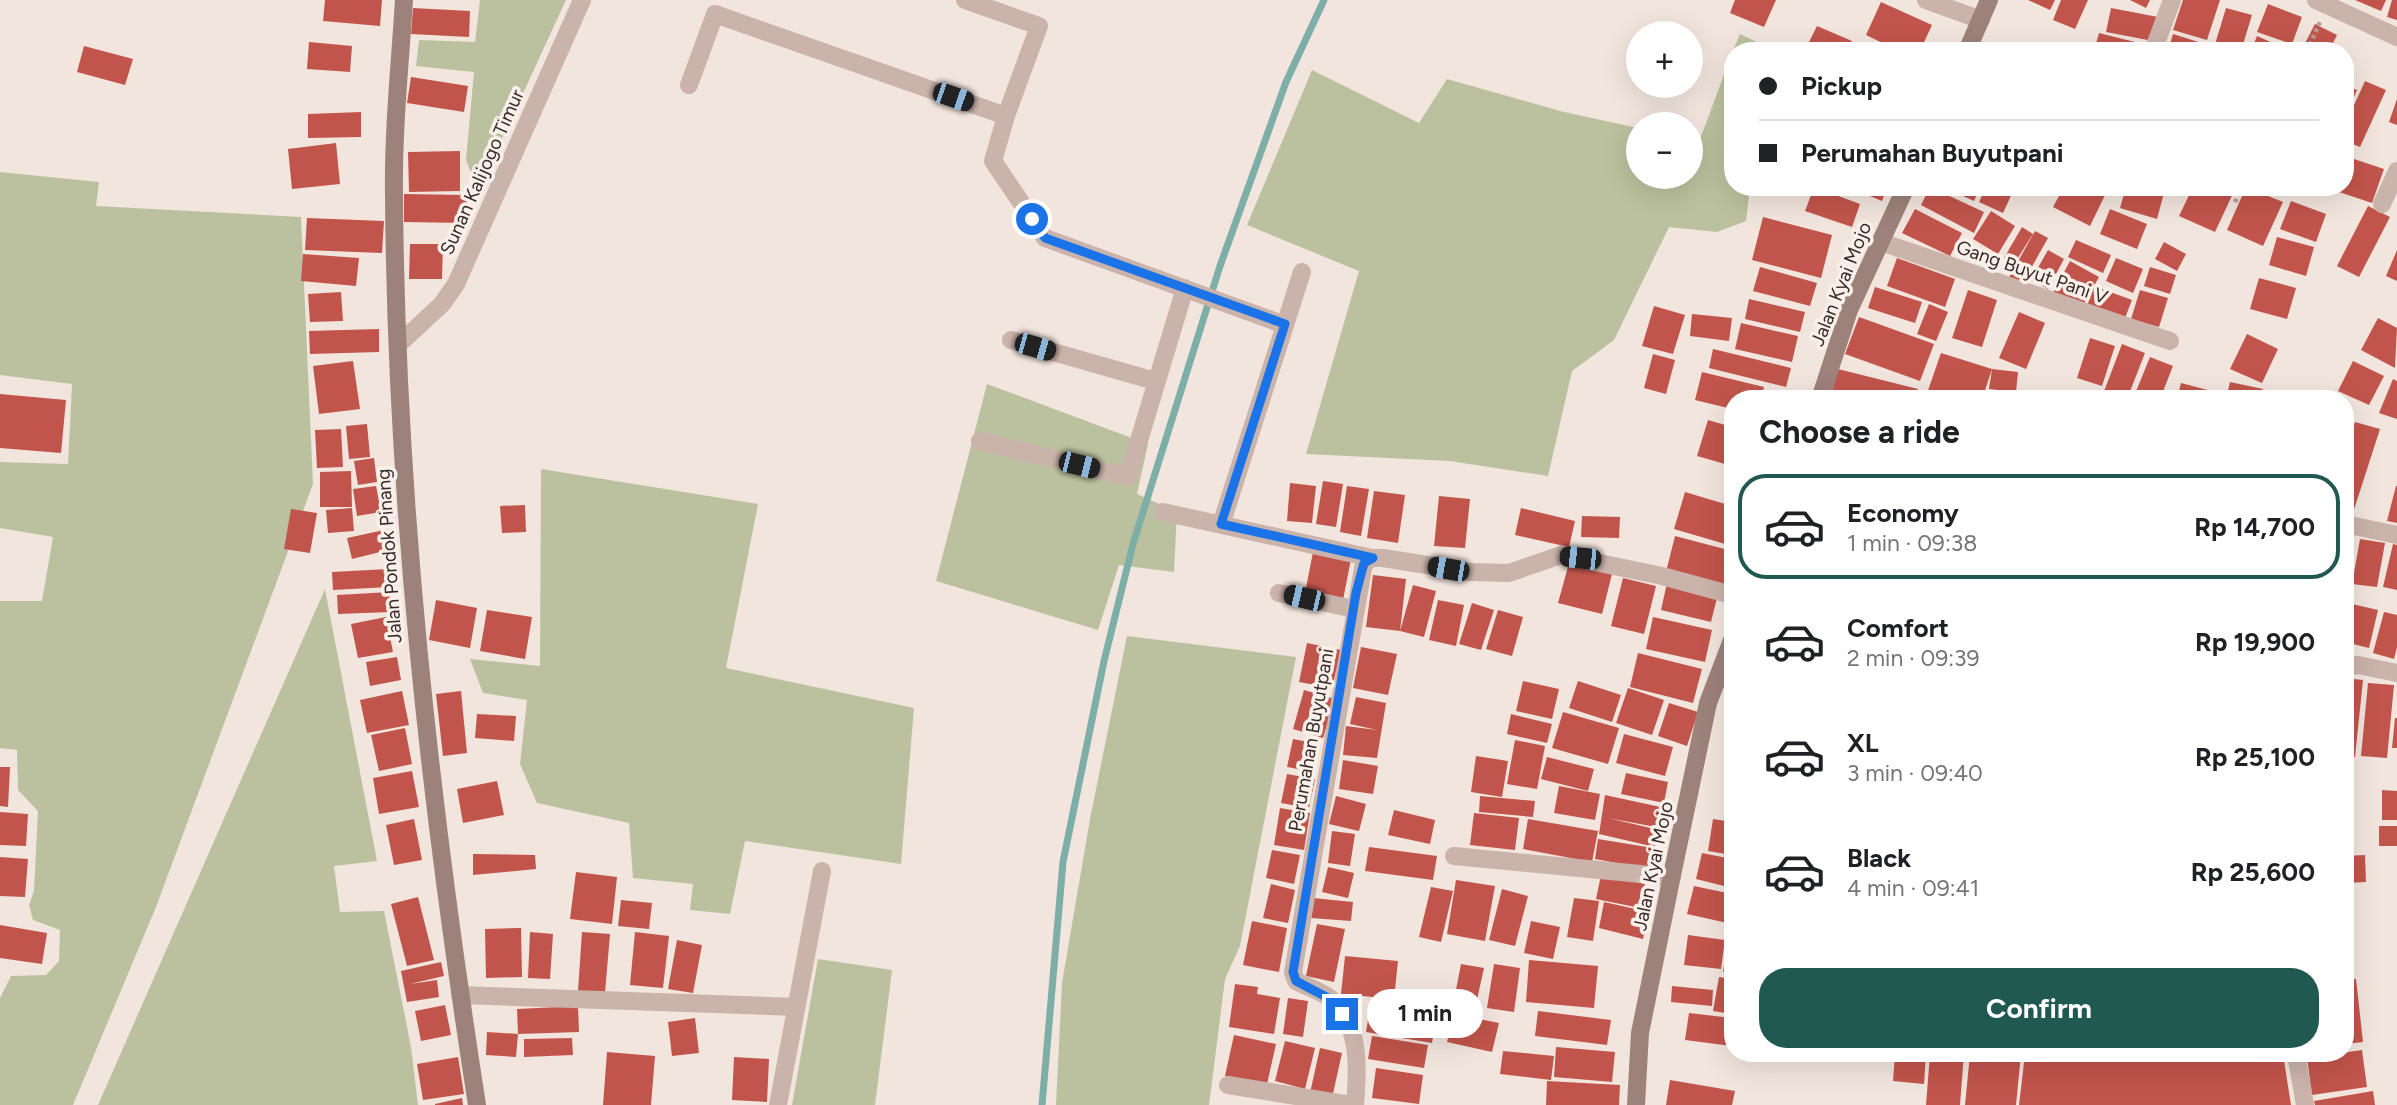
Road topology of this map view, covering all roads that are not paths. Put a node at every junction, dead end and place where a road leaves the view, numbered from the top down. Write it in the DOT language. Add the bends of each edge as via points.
graph roads {
  1 [pos="404,0"];
  2 [pos="582,0"];
  3 [pos="965,0"];
  4 [pos="1926,0"];
  5 [pos="1990,0"];
  6 [pos="2172,0"];
  7 [pos="2322,3"];
  8 [pos="718,7"];
  9 [pos="1981,20"];
  10 [pos="2397,37"];
  11 [pos="1971,42"];
  12 [pos="2156,42"];
  13 [pos="689,85"];
  14 [pos="1006,116"];
  15 [pos="2397,172"];
  16 [pos="1902,196"];
  17 [pos="2382,204"];
  18 [pos="1881,242"];
  19 [pos="1302,272"];
  20 [pos="1192,291"];
  21 [pos="1285,324"];
  22 [pos="1010,340"];
  23 [pos="2170,341"];
  24 [pos="398,345"];
  25 [pos="1155,382"];
  26 [pos="1823,390"];
  27 [pos="980,441"];
  28 [pos="1163,512"];
  29 [pos="1221,524"];
  30 [pos="2354,526"];
  31 [pos="2397,535"];
  32 [pos="1373,558"];
  33 [pos="1279,593"];
  34 [pos="1724,593"];
  35 [pos="1354,609"];
  36 [pos="1724,661"];
  37 [pos="2354,666"];
  38 [pos="2397,673"];
  39 [pos="1454,856"];
  40 [pos="822,871"];
  41 [pos="1672,877"];
  42 [pos="460,995"];
  43 [pos="796,1007"];
  44 [pos="2297,1062"];
  45 [pos="1228,1086"];
  46 [pos="477,1105"];
  47 [pos="778,1105"];
  48 [pos="1353,1105"];
  49 [pos="1636,1105"];
  50 [pos="2305,1105"];
  1 -- 24 [label="street, Jalan Pondok Pinang" via="394,193"];
  2 -- 24 [label="street, Sunan Kalijogo Timur" via="456,284 442,304"];
  3 -- 14 [label="street" via="1039,26"];
  4 -- 9 [label="street"];
  5 -- 9 [label="street"];
  6 -- 12 [label="street"];
  7 -- 10 [label="street"];
  8 -- 13 [label="street"];
  8 -- 14 [label="street"];
  9 -- 11 [label="street"];
  14 -- 20 [label="street" via="993,161 1045,238"];
  15 -- 17 [label="street"];
  16 -- 18 [label="street, Jalan Kyai Mojo"];
  18 -- 23 [label="street, Gang Buyut Pani V"];
  18 -- 26 [label="street, Jalan Kyai Mojo" via="1849,310"];
  19 -- 21 [label="street"];
  20 -- 21 [label="street"];
  20 -- 25 [label="street"];
  21 -- 29 [label="street"];
  22 -- 25 [label="street"];
  24 -- 42 [label="street, Jalan Pondok Pinang" via="417,655"];
  25 -- 27 [label="street" via="1128,477"];
  28 -- 29 [label="street"];
  29 -- 32 [label="street"];
  30 -- 31 [label="street"];
  32 -- 34 [label="street" via="1509,573 1561,555"];
  32 -- 35 [label="street, Perumahan Buyutpani" via="1364,563"];
  33 -- 35 [label="street"];
  35 -- 48 [label="street, Perumahan Buyutpani" via="1293,972 1296,981 1332,1000 1353,1035 1358,1073"];
  36 -- 41 [label="street, Jalan Kyai Mojo" via="1708,703"];
  37 -- 38 [label="street"];
  39 -- 41 [label="street"];
  40 -- 43 [label="street"];
  41 -- 49 [label="street, Jalan Kyai Mojo" via="1640,1033"];
  42 -- 43 [label="street"];
  42 -- 46 [label="street, Jalan Pondok Pinang"];
  43 -- 47 [label="street"];
  44 -- 50 [label="street"];
  45 -- 48 [label="street"];
}
